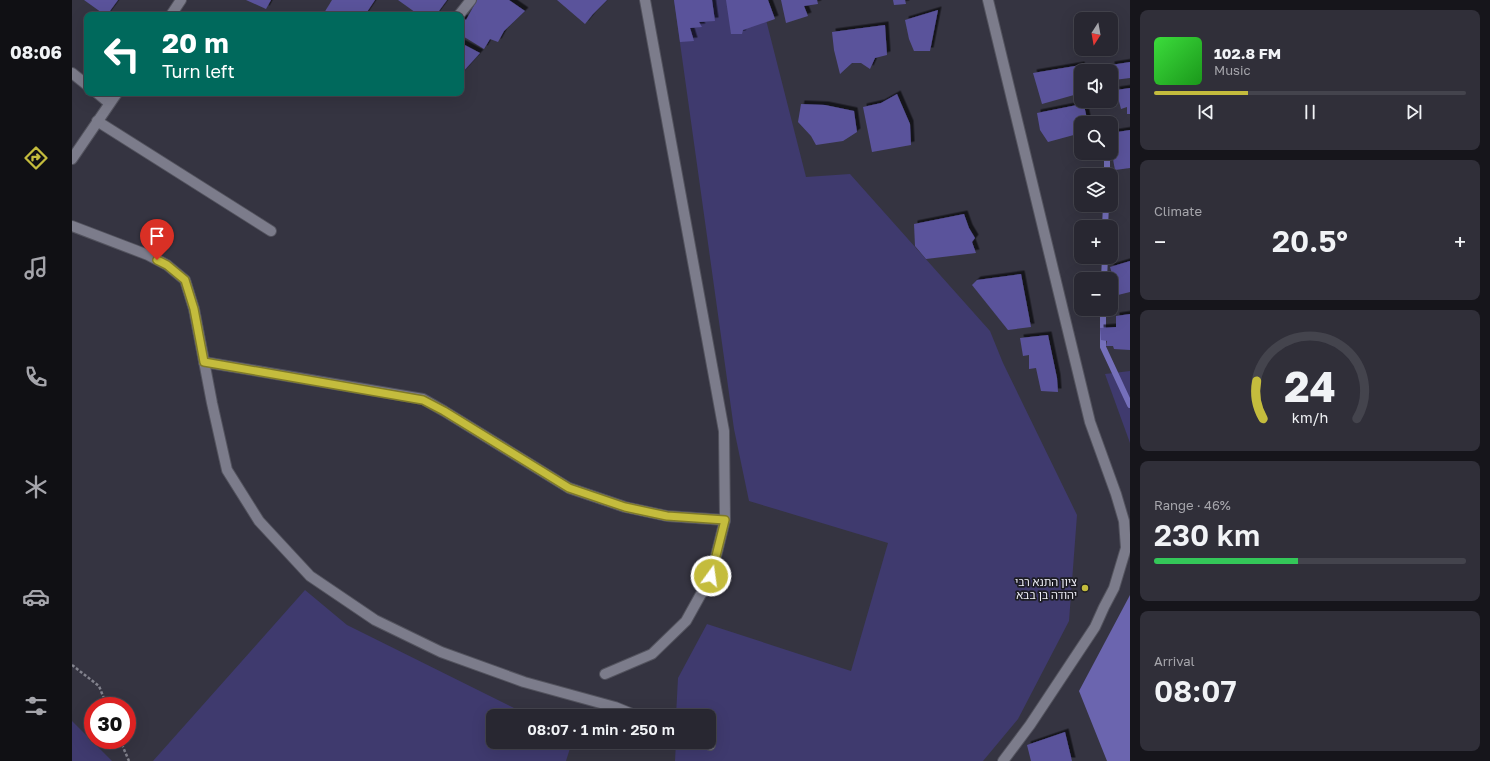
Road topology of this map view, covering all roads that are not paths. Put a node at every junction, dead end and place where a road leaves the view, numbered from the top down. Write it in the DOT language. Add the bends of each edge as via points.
graph roads {
  1 [pos="181,0"];
  2 [pos="471,0"];
  3 [pos="645,0"];
  4 [pos="988,0"];
  5 [pos="173,12"];
  6 [pos="461,12"];
  7 [pos="72,73"];
  8 [pos="84,83"];
  9 [pos="101,96"];
  10 [pos="115,96"];
  11 [pos="109,103"];
  12 [pos="97,121"];
  13 [pos="72,159"];
  14 [pos="72,226"];
  15 [pos="271,231"];
  16 [pos="204,362"];
  17 [pos="725,520"];
  18 [pos="605,674"];
  19 [pos="620,709"];
  20 [pos="1003,761"];
  1 -- 5 [label="street"];
  2 -- 6 [label="street"];
  3 -- 17 [label="street" via="724,431"];
  4 -- 20 [label="street" via="1090,422 1124,521 1126,548 1114,588 1096,627"];
  7 -- 8 [label="street"];
  9 -- 11 [label="street"];
  10 -- 11 [label="street"];
  11 -- 12 [label="street"];
  12 -- 13 [label="street"];
  12 -- 15 [label="street"];
  14 -- 16 [label="street" via="148,255 167,265 185,280 194,309"];
  16 -- 17 [label="street" via="423,400 569,488 625,507 667,516"];
  16 -- 19 [label="street" via="227,470 259,522 310,576 375,620 441,652 524,682"];
  17 -- 18 [label="street" via="711,576 686,621 652,654"];
}
